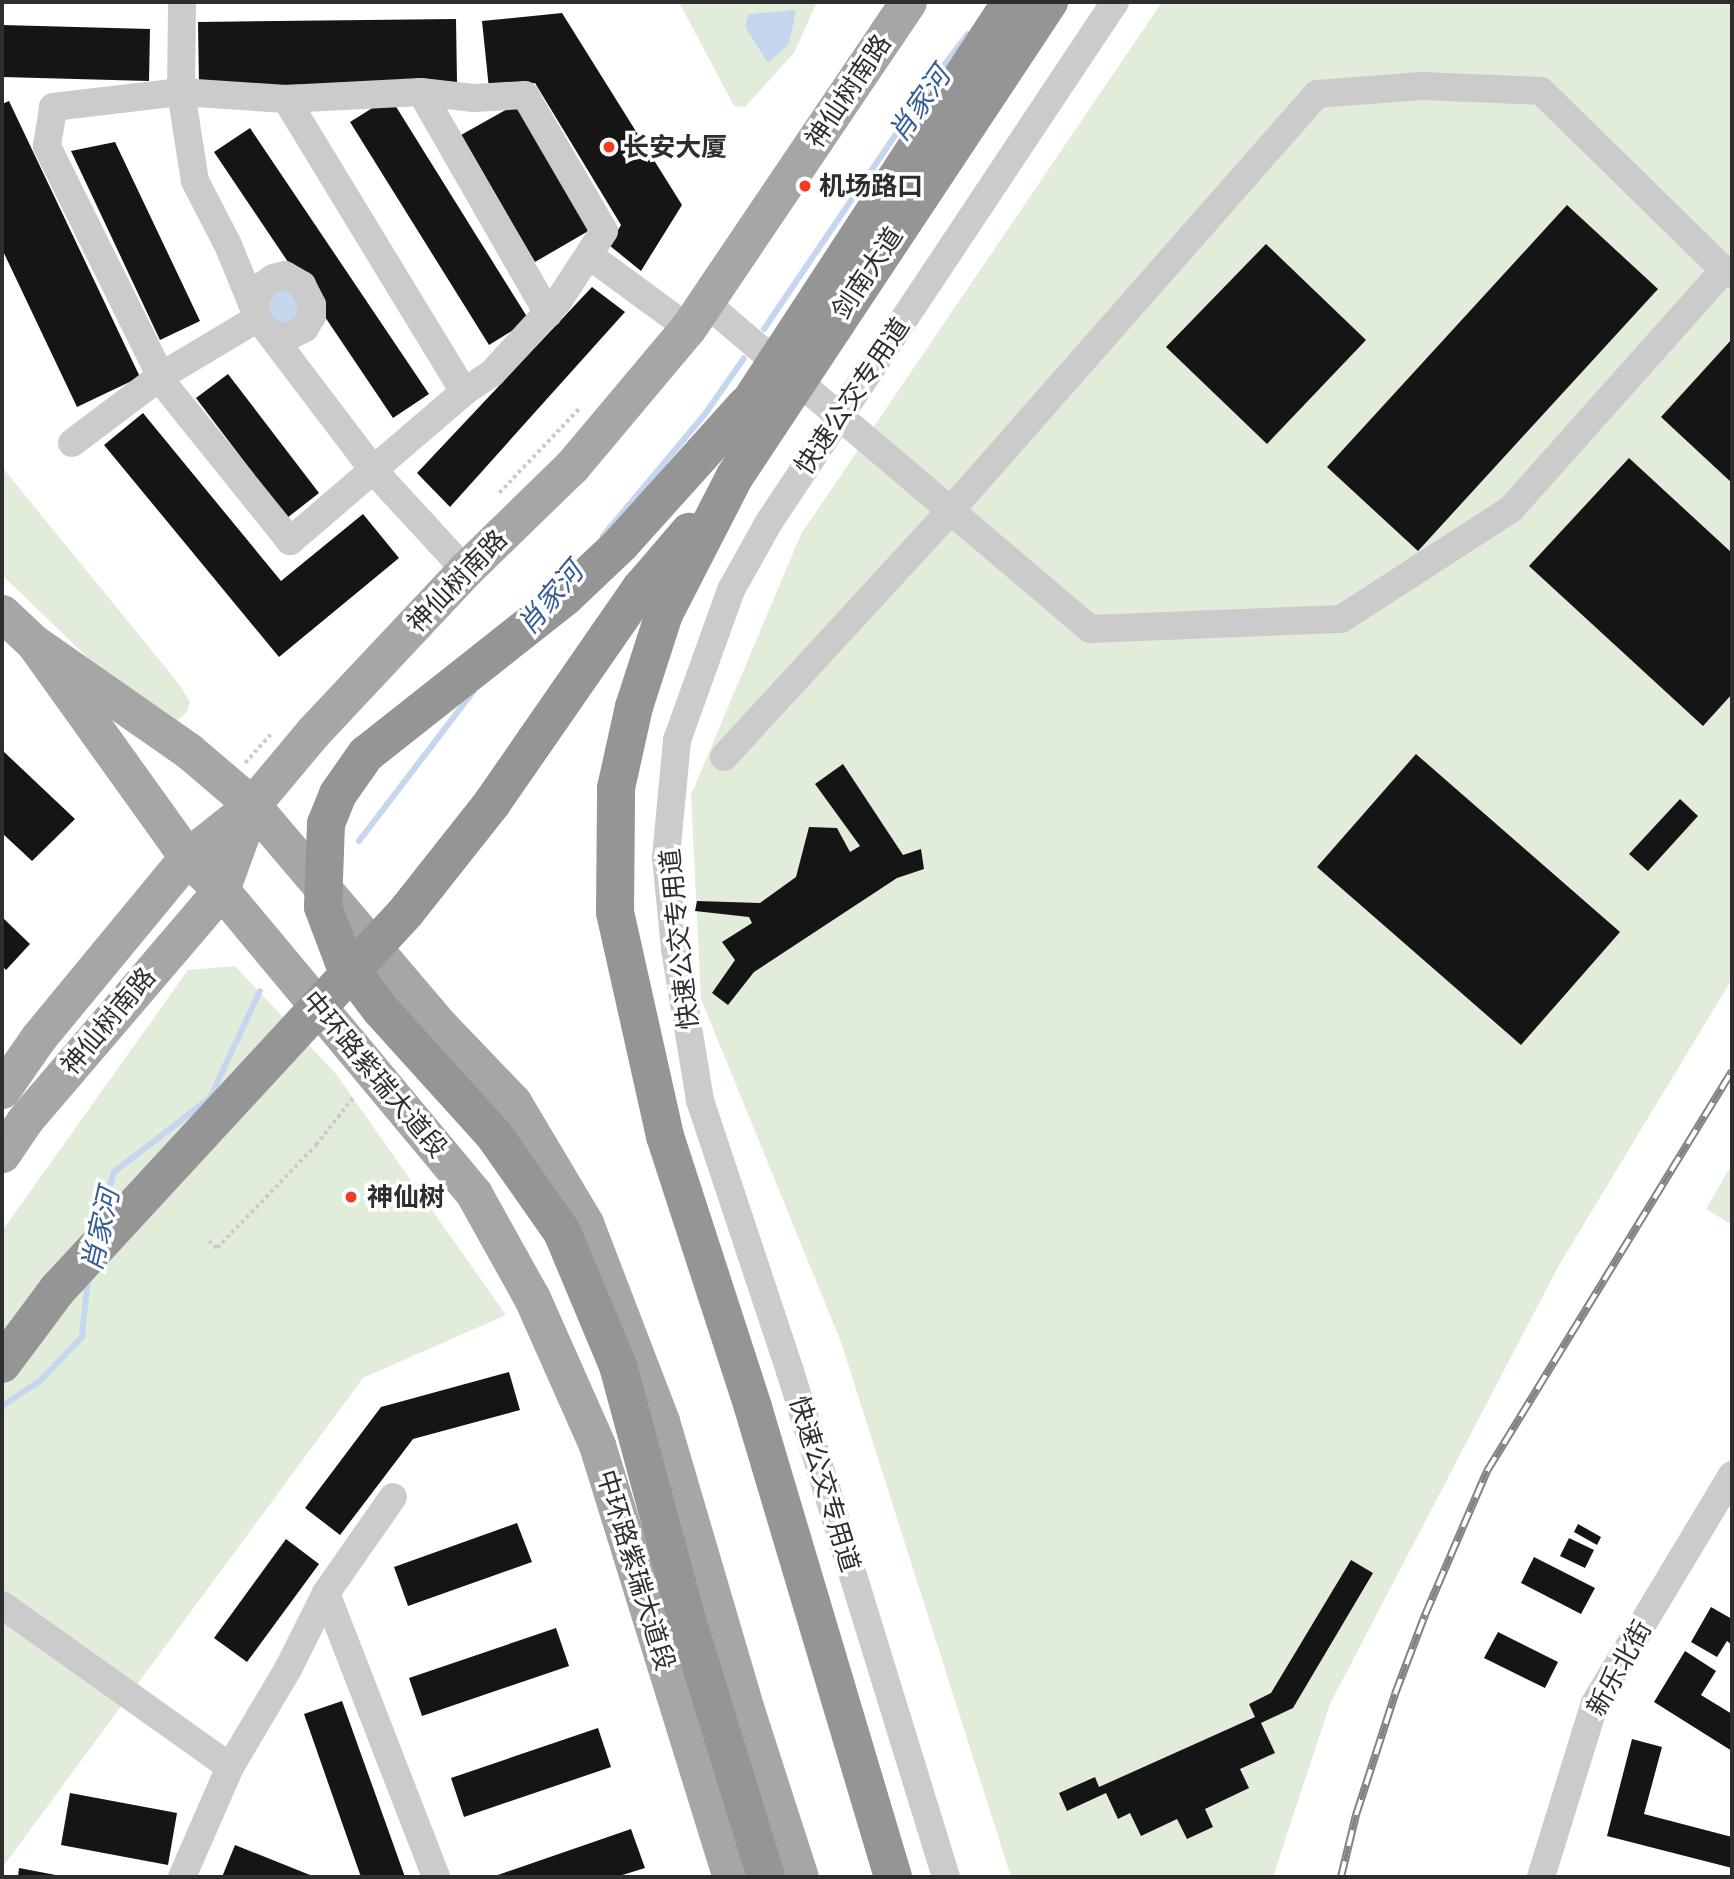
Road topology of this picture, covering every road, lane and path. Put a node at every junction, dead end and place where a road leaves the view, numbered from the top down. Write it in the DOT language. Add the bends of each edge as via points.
graph roads {
  1 [pos="182,2"];
  2 [pos="908,2"];
  3 [pos="1011,2"];
  4 [pos="1049,2"];
  5 [pos="1115,2"];
  6 [pos="181,92"];
  7 [pos="421,92"];
  8 [pos="286,99"];
  9 [pos="590,256"];
  10 [pos="1728,272"];
  11 [pos="548,314"];
  12 [pos="697,316"];
  13 [pos="261,319"];
  14 [pos="161,376"];
  15 [pos="464,392"];
  16 [pos="585,403"];
  17 [pos="746,405"];
  18 [pos="72,443"];
  19 [pos="374,471"];
  20 [pos="735,476"];
  21 [pos="492,501"];
  22 [pos="951,510"];
  23 [pos="466,570"];
  24 [pos="641,588"];
  25 [pos="2,613"];
  26 [pos="34,643"];
  27 [pos="274,731"];
  28 [pos="724,757"];
  29 [pos="252,805"];
  30 [pos="187,857"];
  31 [pos="221,890"];
  32 [pos="374,1072"];
  33 [pos="2,1090"];
  34 [pos="13,1114"];
  35 [pos="2,1154"];
  36 [pos="209,1241"];
  37 [pos="2,1364"];
  38 [pos="1732,1475"];
  39 [pos="393,1497"];
  40 [pos="326,1593"];
  41 [pos="2,1605"];
  42 [pos="230,1767"];
  43 [pos="182,1877"];
  44 [pos="436,1877"];
  45 [pos="731,1877"];
  46 [pos="766,1877"];
  47 [pos="800,1877"];
  48 [pos="893,1877"];
  49 [pos="946,1877"];
  50 [pos="1541,1877"];
  1 -- 6 [label="street"];
  2 -- 12 [label="main road, 神仙树南路"];
  3 -- 17 [label="highway, 剑南大道"];
  4 -- 20 [label="highway, 剑南大道"];
  5 -- 49 [label="street, 快速公交专用道" via="769,522 731,590 677,740 666,857 699,1100 790,1371"];
  6 -- 8 [label="street"];
  6 -- 13 [label="street" via="195,181"];
  6 -- 14 [label="street" via="53,107 47,146"];
  7 -- 8 [label="street"];
  7 -- 9 [label="street" via="525,95 604,231"];
  7 -- 11 [label="street"];
  8 -- 15 [label="street"];
  9 -- 11 [label="street"];
  9 -- 12 [label="street"];
  10 -- 22 [label="street" via="1511,509 1341,620 1090,629"];
  10 -- 22 [label="street" via="1541,91 1422,86 1317,94"];
  11 -- 15 [label="street" via="492,373"];
  12 -- 22 [label="street"];
  12 -- 23 [label="main road, 神仙树南路" via="572,466"];
  13 -- 14 [label="street"];
  13 -- 19 [label="street"];
  14 -- 18 [label="street"];
  14 -- 19 [label="street" via="290,541"];
  15 -- 19 [label="street"];
  16 -- 21 [label="path"];
  17 -- 24 [label="highway"];
  17 -- 46 [label="highway" via="621,544 565,597 366,754 338,794 326,824 323,907 343,960 380,1009 494,1135 562,1233 618,1366 687,1620"];
  19 -- 23 [label="street"];
  20 -- 24 [label="highway"];
  20 -- 48 [label="highway" via="664,614 634,707 617,788 615,913 665,1136 753,1407"];
  22 -- 28 [label="street"];
  23 -- 29 [label="main road, 神仙树南路" via="313,732"];
  24 -- 37 [label="highway" via="492,803 406,912 58,1289"];
  25 -- 26 [label="main road, 中环路紫瑞大道段"];
  26 -- 29 [label="main road" via="190,752"];
  26 -- 30 [label="main road, 中环路紫瑞大道段"];
  27 -- 29 [label="path" via="245,761"];
  29 -- 30 [label="main road"];
  29 -- 31 [label="main road, 神仙树南路"];
  29 -- 47 [label="main road" via="442,1028 513,1102 584,1223 662,1421"];
  30 -- 31 [label="main road, 中环路紫瑞大道段"];
  30 -- 33 [label="main road" via="38,1038"];
  31 -- 32 [label="main road, 中环路紫瑞大道段"];
  31 -- 34 [label="main road, 神仙树南路"];
  32 -- 36 [label="path" via="266,1199 217,1248"];
  32 -- 45 [label="main road, 中环路紫瑞大道段" via="474,1194 533,1298 597,1445"];
  34 -- 35 [label="main road, 神仙树南路"];
  38 -- 50 [label="street, 新乐北街" via="1595,1703"];
  39 -- 40 [label="street"];
  40 -- 42 [label="street"];
  40 -- 44 [label="street"];
  41 -- 42 [label="street"];
  42 -- 43 [label="street"];
}
